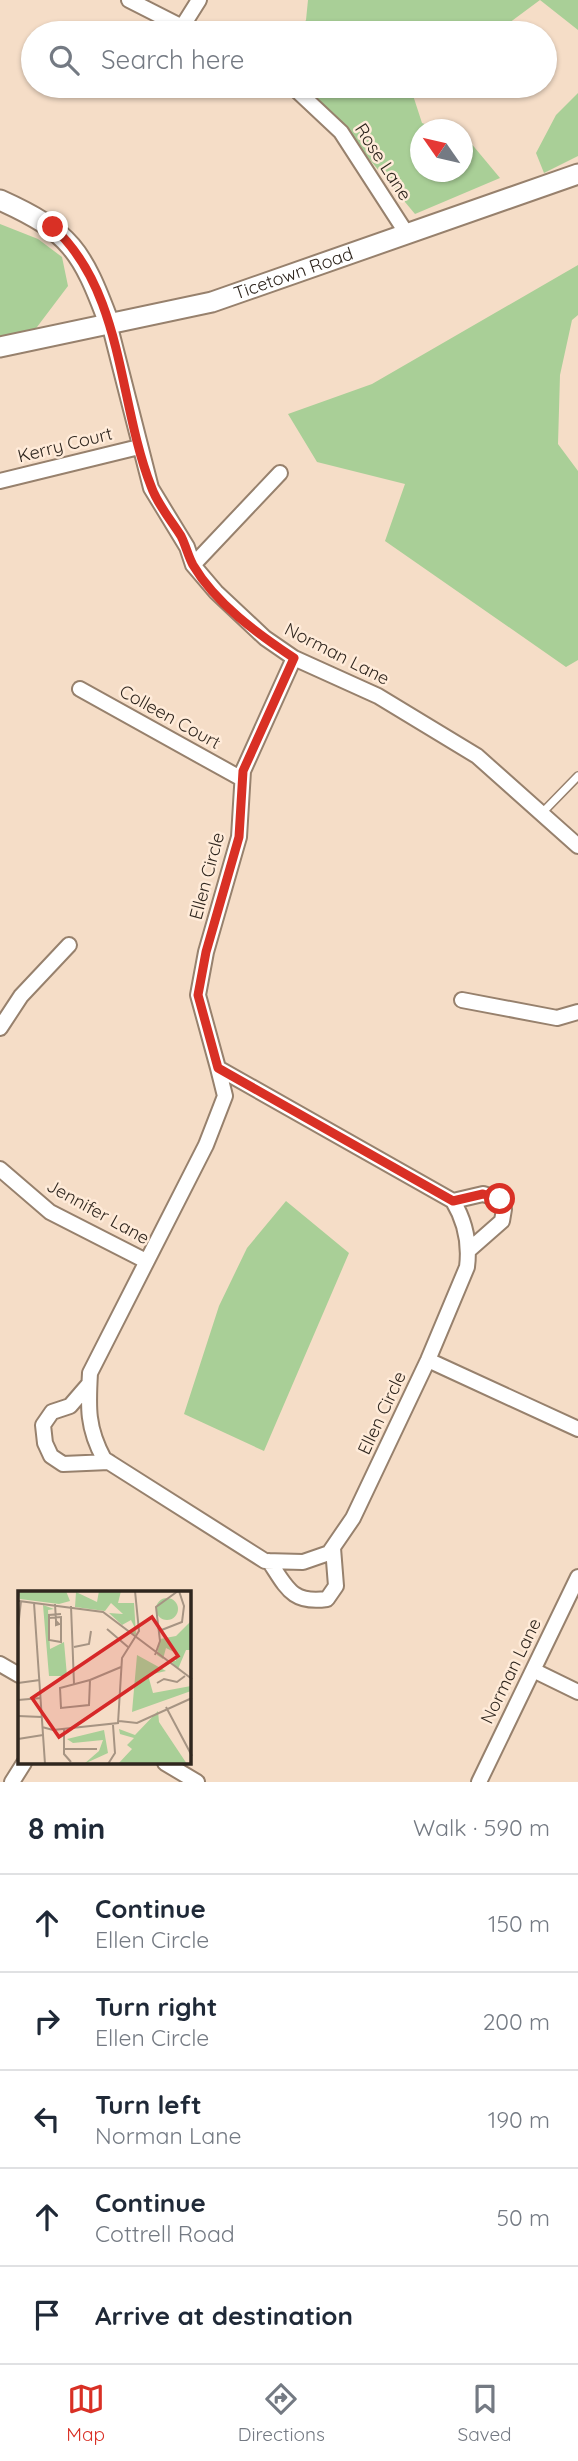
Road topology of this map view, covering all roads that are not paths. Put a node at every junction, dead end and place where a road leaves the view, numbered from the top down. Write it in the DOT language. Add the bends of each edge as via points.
graph roads {
  1 [pos="129,0"];
  2 [pos="199,0"];
  3 [pos="170,21"];
  4 [pos="191,21"];
  5 [pos="305,98"];
  6 [pos="578,174"];
  7 [pos="0,200"];
  8 [pos="407,234"];
  9 [pos="108,323"];
  10 [pos="0,347"];
  11 [pos="139,447"];
  12 [pos="280,473"];
  13 [pos="0,481"];
  14 [pos="193,565"];
  15 [pos="294,658"];
  16 [pos="80,689"];
  17 [pos="578,776"];
  18 [pos="242,779"];
  19 [pos="540,814"];
  20 [pos="578,846"];
  21 [pos="69,945"];
  22 [pos="462,1000"];
  23 [pos="578,1012"];
  24 [pos="0,1028"];
  25 [pos="218,1068"];
  26 [pos="0,1169"];
  27 [pos="453,1201"];
  28 [pos="469,1250"];
  29 [pos="146,1261"];
  30 [pos="428,1360"];
  31 [pos="89,1384"];
  32 [pos="578,1429"];
  33 [pos="109,1462"];
  34 [pos="333,1548"];
  35 [pos="269,1561"];
  36 [pos="578,1577"];
  37 [pos="0,1664"];
  38 [pos="533,1670"];
  39 [pos="18,1674"];
  40 [pos="578,1692"];
  41 [pos="22,1764"];
  42 [pos="167,1764"];
  43 [pos="12,1782"];
  44 [pos="197,1782"];
  45 [pos="479,1782"];
  1 -- 3 [label="street"];
  2 -- 4 [label="street"];
  5 -- 8 [label="street, Rose Lane" via="341,132"];
  6 -- 8 [label="street, Ticetown Road"];
  7 -- 9 [label="street" via="35,216 65,238 89,271"];
  8 -- 9 [label="street, Ticetown Road" via="212,302"];
  9 -- 10 [label="street, Ticetown Road"];
  9 -- 11 [label="street, Norman Lane"];
  11 -- 13 [label="street, Kerry Court"];
  11 -- 14 [label="street, Norman Lane" via="151,488"];
  12 -- 14 [label="street"];
  14 -- 15 [label="street, Norman Lane" via="237,614"];
  15 -- 18 [label="street, Ellen Circle"];
  15 -- 19 [label="street, Norman Lane" via="378,696 477,756"];
  16 -- 18 [label="street, Colleen Court"];
  17 -- 19 [label="lane"];
  18 -- 25 [label="street, Ellen Circle" via="239,837 198,995"];
  19 -- 20 [label="street, Norman Lane"];
  21 -- 24 [label="street" via="21,996"];
  22 -- 23 [label="street" via="557,1018"];
  25 -- 27 [label="street"];
  25 -- 29 [label="street, Ellen Circle" via="225,1097 206,1145"];
  26 -- 29 [label="street, Jennifer Lane" via="50,1212"];
  27 -- 28 [label="street, Ellen Circle"];
  27 -- 28 [label="street" via="483,1194 500,1199 504,1209 502,1221"];
  28 -- 30 [label="street, Ellen Circle" via="467,1267"];
  29 -- 31 [label="street, Ellen Circle" via="89,1373"];
  30 -- 32 [label="street"];
  30 -- 34 [label="street, Ellen Circle" via="354,1518"];
  31 -- 33 [label="street, Ellen Circle" via="91,1436"];
  31 -- 33 [label="street, Ellen Circle" via="70,1406 52,1412 43,1425 45,1443 51,1456 63,1464"];
  33 -- 35 [label="street, Ellen Circle"];
  34 -- 35 [label="street" via="303,1562"];
  34 -- 35 [label="street, Ellen Circle" via="336,1586 327,1599 307,1602 296,1597"];
  36 -- 38 [label="street, Norman Lane"];
  37 -- 39 [label="street"];
  38 -- 40 [label="street"];
  38 -- 45 [label="street, Norman Lane"];
  41 -- 43 [label="street"];
  42 -- 44 [label="street"];
}
